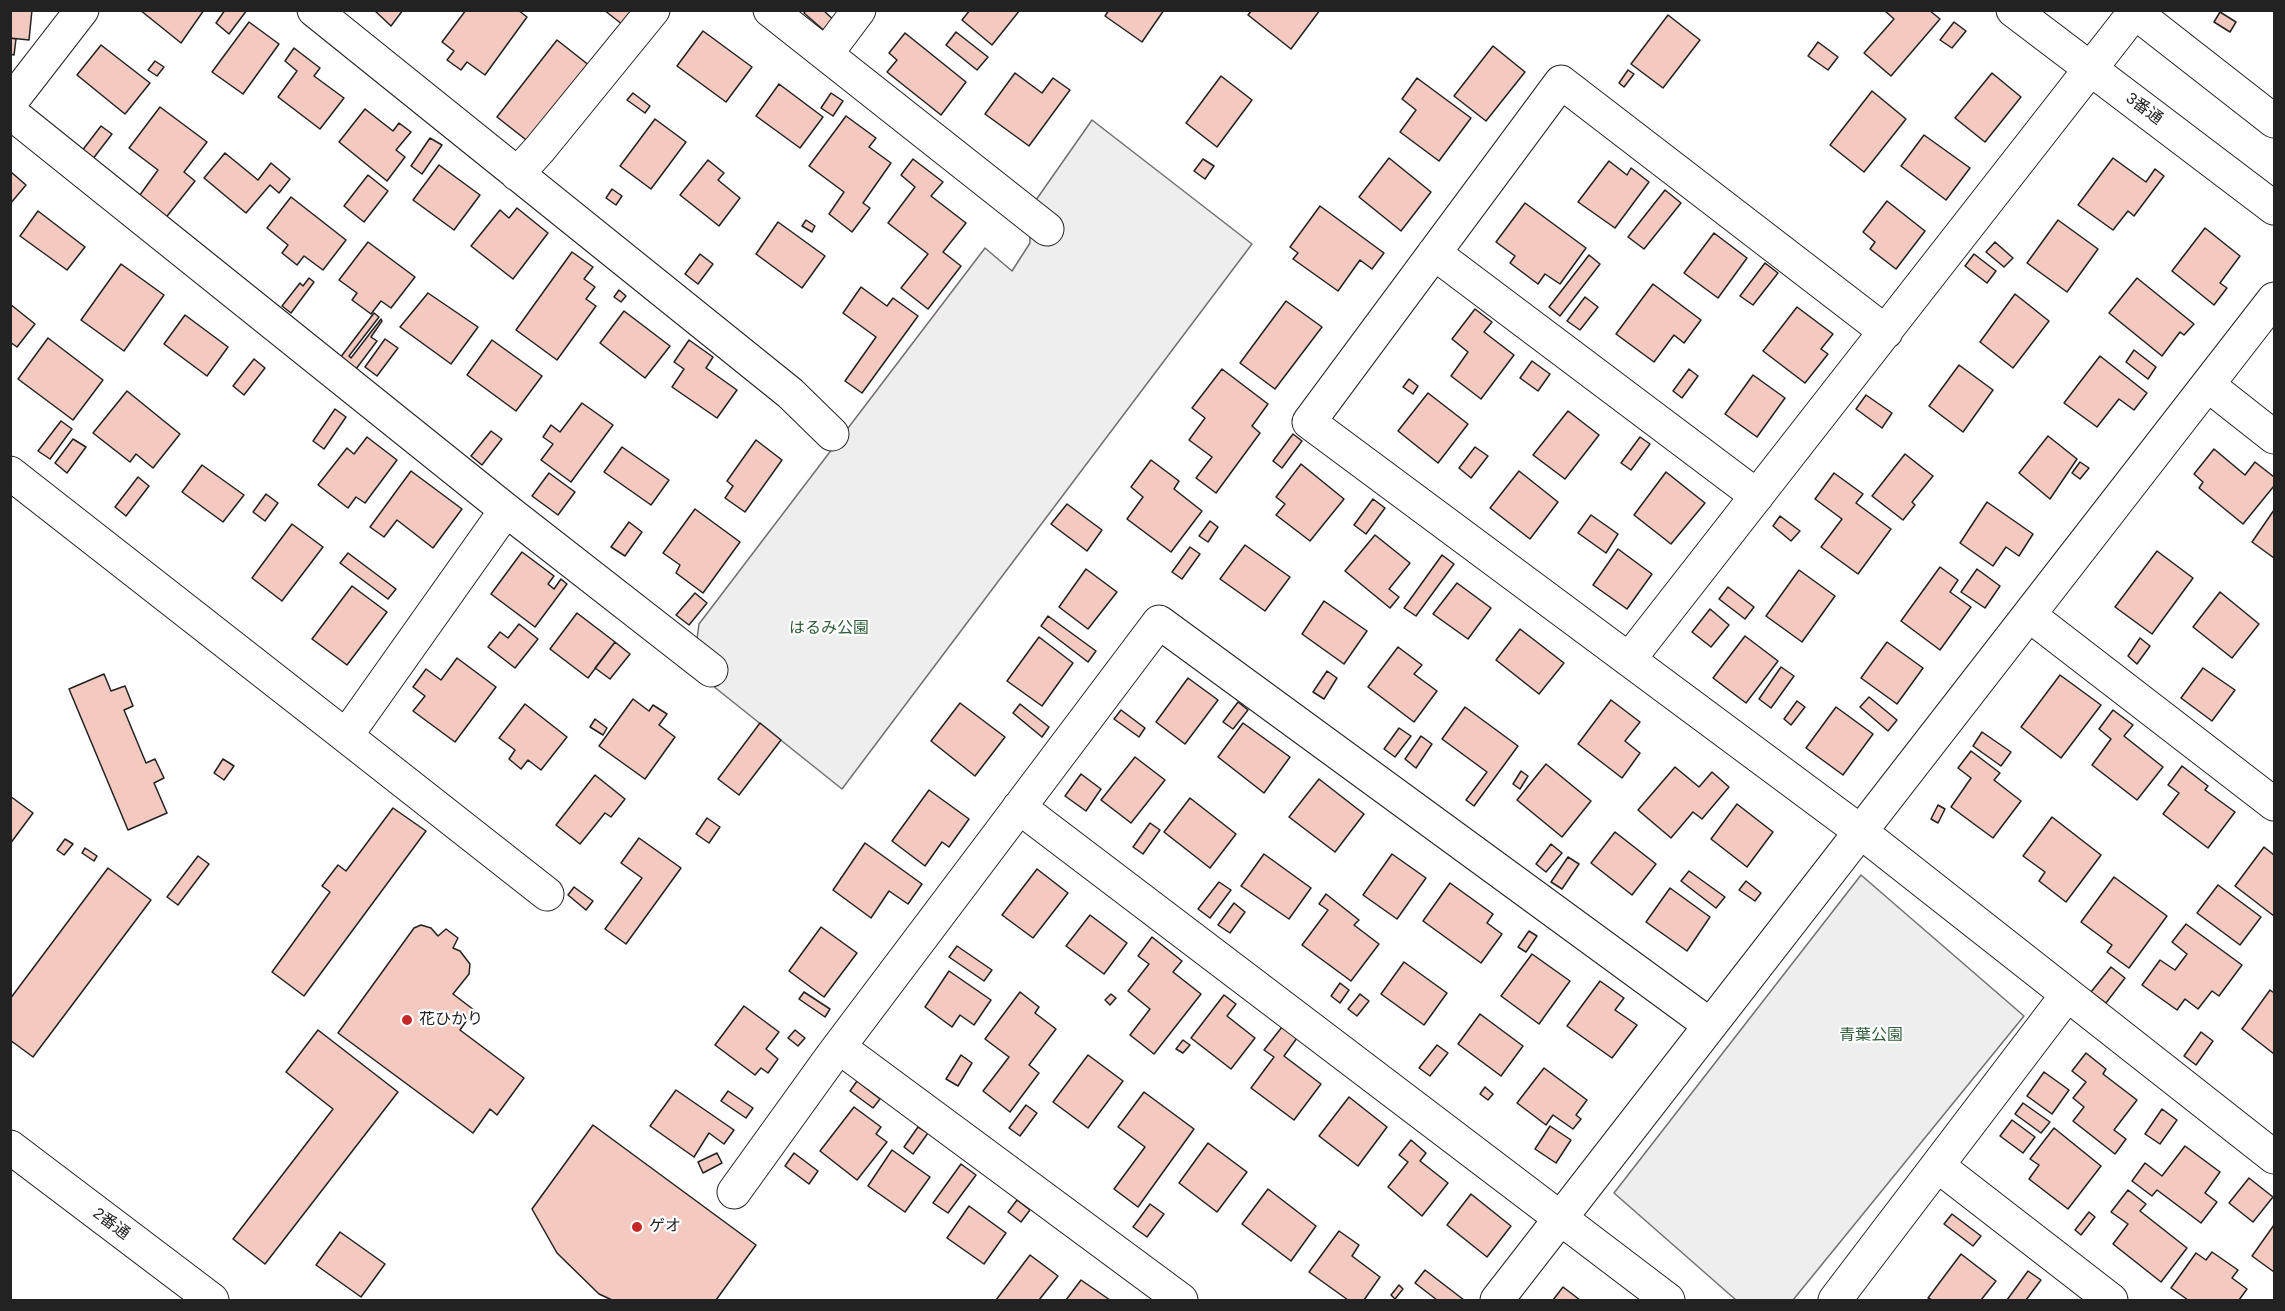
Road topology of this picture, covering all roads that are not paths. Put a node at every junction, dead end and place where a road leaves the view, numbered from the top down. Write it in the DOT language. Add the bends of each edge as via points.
graph roads {
  1 [pos="82,10"];
  2 [pos="314,10"];
  3 [pos="653,10"];
  4 [pos="770,10"];
  5 [pos="859,10"];
  6 [pos="2013,10"];
  7 [pos="2133,12"];
  8 [pos="826,54"];
  9 [pos="2091,69"];
  10 [pos="10,103"];
  11 [pos="10,112"];
  12 [pos="2274,121"];
  13 [pos="517,174"];
  14 [pos="2274,208"];
  15 [pos="1047,229"];
  16 [pos="1434,253"];
  17 [pos="2274,299"];
  18 [pos="1886,332"];
  19 [pos="2208,385"];
  20 [pos="832,434"];
  21 [pos="2274,437"];
  22 [pos="10,473"];
  23 [pos="1757,496"];
  24 [pos="506,510"];
  25 [pos="2029,615"];
  26 [pos="1630,658"];
  27 [pos="711,669"];
  28 [pos="346,736"];
  29 [pos="2274,804"];
  30 [pos="1019,807"];
  31 [pos="1860,832"];
  32 [pos="547,894"];
  33 [pos="2067,995"];
  34 [pos="1710,1025"];
  35 [pos="839,1047"];
  36 [pos="10,1147"];
  37 [pos="2274,1157"];
  38 [pos="1938,1166"];
  39 [pos="734,1192"];
  40 [pos="1561,1217"];
  41 [pos="212,1300"];
  42 [pos="1181,1300"];
  43 [pos="1497,1300"];
  44 [pos="1668,1300"];
  45 [pos="1835,1300"];
  46 [pos="2111,1300"];
  1 -- 10 [label="street"];
  2 -- 13 [label="street"];
  3 -- 13 [label="street"];
  4 -- 8 [label="street"];
  5 -- 8 [label="street"];
  6 -- 9 [label="street, 3番通"];
  7 -- 9 [label="street"];
  7 -- 12 [label="street"];
  8 -- 15 [label="street"];
  9 -- 14 [label="street, 3番通"];
  9 -- 18 [label="street"];
  11 -- 24 [label="street"];
  13 -- 20 [label="street" via="790,393"];
  16 -- 18 [label="street" via="1561,82"];
  16 -- 23 [label="street"];
  16 -- 26 [label="street" via="1309,422"];
  17 -- 19 [label="street"];
  18 -- 23 [label="street"];
  19 -- 21 [label="street"];
  19 -- 25 [label="street"];
  22 -- 28 [label="street"];
  23 -- 26 [label="street"];
  24 -- 27 [label="street"];
  24 -- 28 [label="street"];
  25 -- 29 [label="street"];
  25 -- 31 [label="street"];
  26 -- 31 [label="street"];
  28 -- 32 [label="street"];
  30 -- 34 [label="street" via="1159,622"];
  30 -- 35 [label="street"];
  30 -- 40 [label="street"];
  31 -- 33 [label="street"];
  31 -- 34 [label="street"];
  33 -- 37 [label="street"];
  33 -- 38 [label="street"];
  34 -- 40 [label="street"];
  35 -- 39 [label="street"];
  35 -- 42 [label="street"];
  36 -- 41 [label="street, 2番通"];
  38 -- 45 [label="street"];
  38 -- 46 [label="street"];
  40 -- 43 [label="street"];
  40 -- 44 [label="street"];
}
